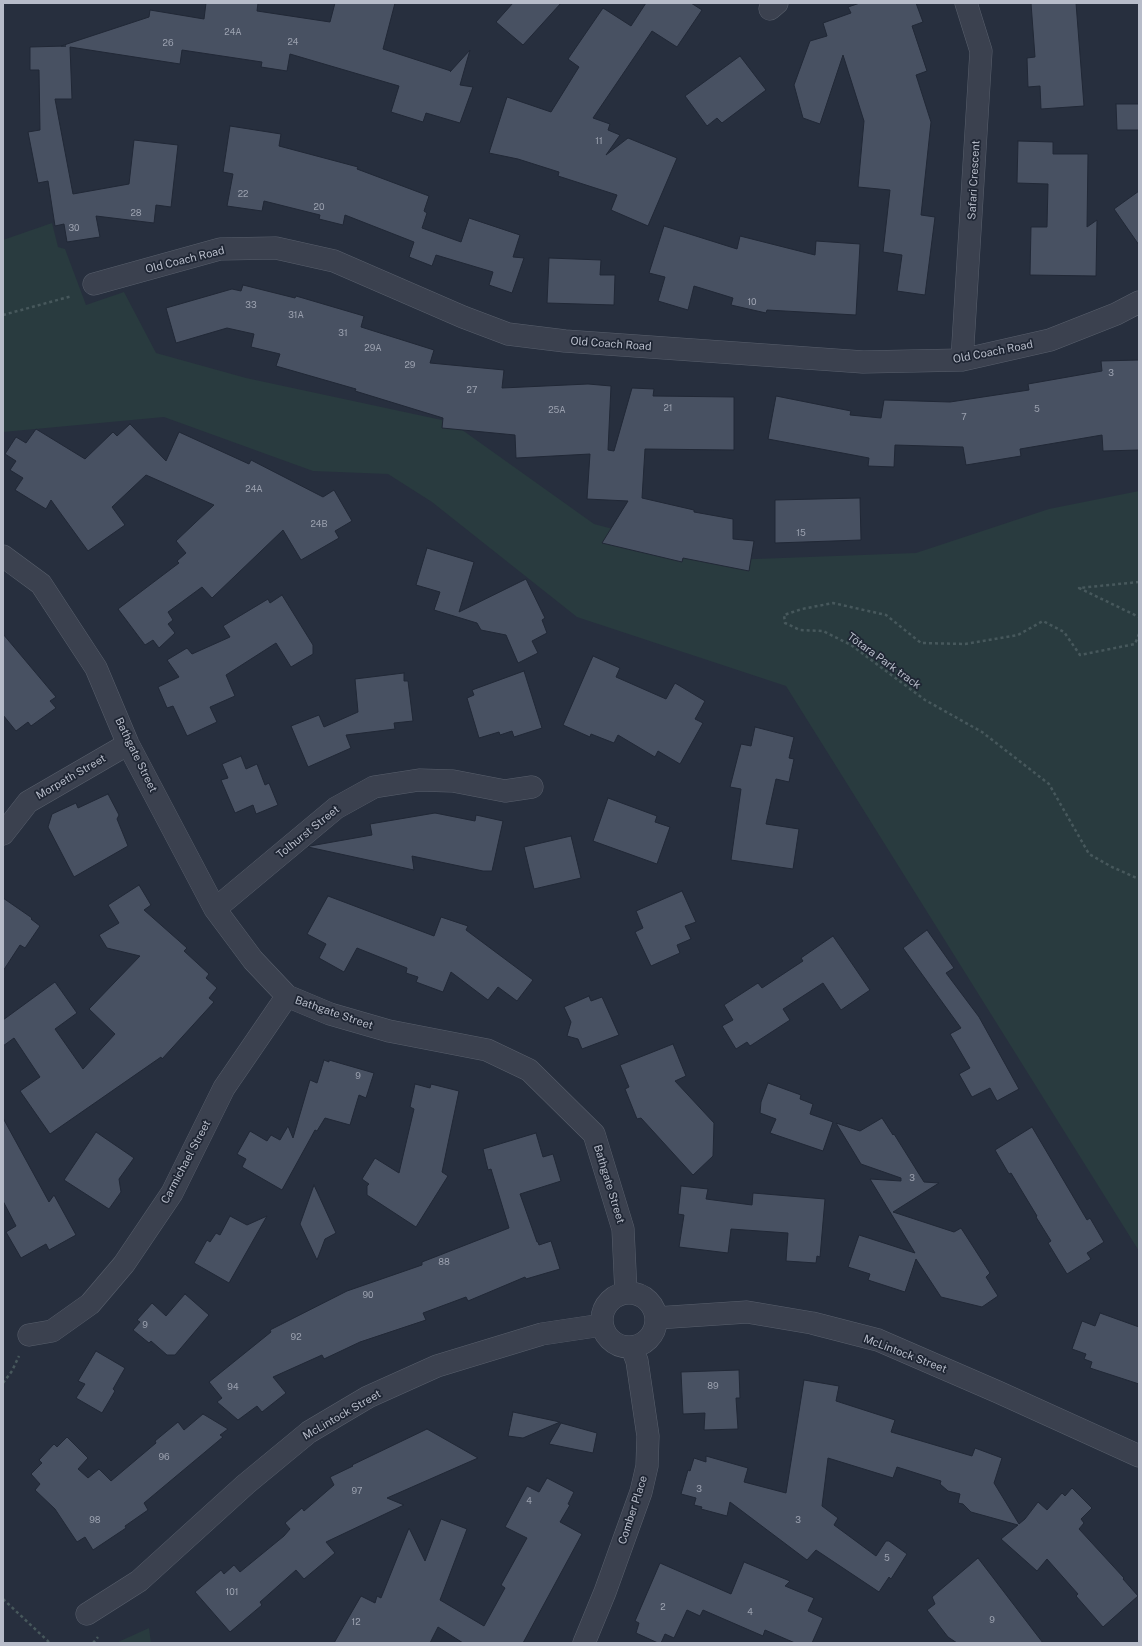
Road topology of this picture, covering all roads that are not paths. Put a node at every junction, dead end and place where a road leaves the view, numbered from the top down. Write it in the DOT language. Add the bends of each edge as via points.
graph roads {
  1 [pos="966,3"];
  2 [pos="94,284"];
  3 [pos="1139,302"];
  4 [pos="962,360"];
  5 [pos="3,556"];
  6 [pos="128,744"];
  7 [pos="532,787"];
  8 [pos="3,834"];
  9 [pos="215,909"];
  10 [pos="287,996"];
  11 [pos="626,1293"];
  12 [pos="656,1318"];
  13 [pos="602,1325"];
  14 [pos="28,1335"];
  15 [pos="632,1348"];
  16 [pos="1139,1456"];
  17 [pos="87,1614"];
  18 [pos="584,1643"];
  1 -- 4 [label="street, Safari Crescent" via="982,52"];
  2 -- 4 [label="street, Old Coach Road" via="220,248 276,248 334,261 508,334 565,341 863,362"];
  3 -- 4 [label="street, Old Coach Road" via="1116,314 1050,340"];
  5 -- 6 [label="street, Bathgate Street" via="41,584 96,668"];
  6 -- 8 [label="street, Morpeth Street" via="28,802"];
  6 -- 9 [label="street, Bathgate Street"];
  7 -- 9 [label="street, Tolhurst Street" via="504,791 453,781 419,780 374,787 336,808"];
  9 -- 10 [label="street, Bathgate Street" via="253,960"];
  10 -- 11 [label="street, Bathgate Street" via="330,1014 389,1031 487,1050 529,1070 594,1134 623,1229"];
  10 -- 14 [label="street, Carmichael Street" via="224,1088 172,1193 124,1264 90,1304 52,1331"];
  11 -- 12 [label="street" via="635,1293 650,1302"];
  11 -- 13 [label="street" via="617,1295 604,1307"];
  12 -- 15 [label="street" via="653,1334 640,1346"];
  12 -- 16 [label="street, McLintock Street" via="747,1312 812,1323 878,1340"];
  13 -- 15 [label="street" via="609,1340 624,1348"];
  13 -- 17 [label="street, McLintock Street" via="542,1334 436,1366 368,1397 309,1432 246,1484 139,1581"];
  15 -- 18 [label="street, Comber Place" via="637,1361 648,1436 647,1466 642,1492"];
}
